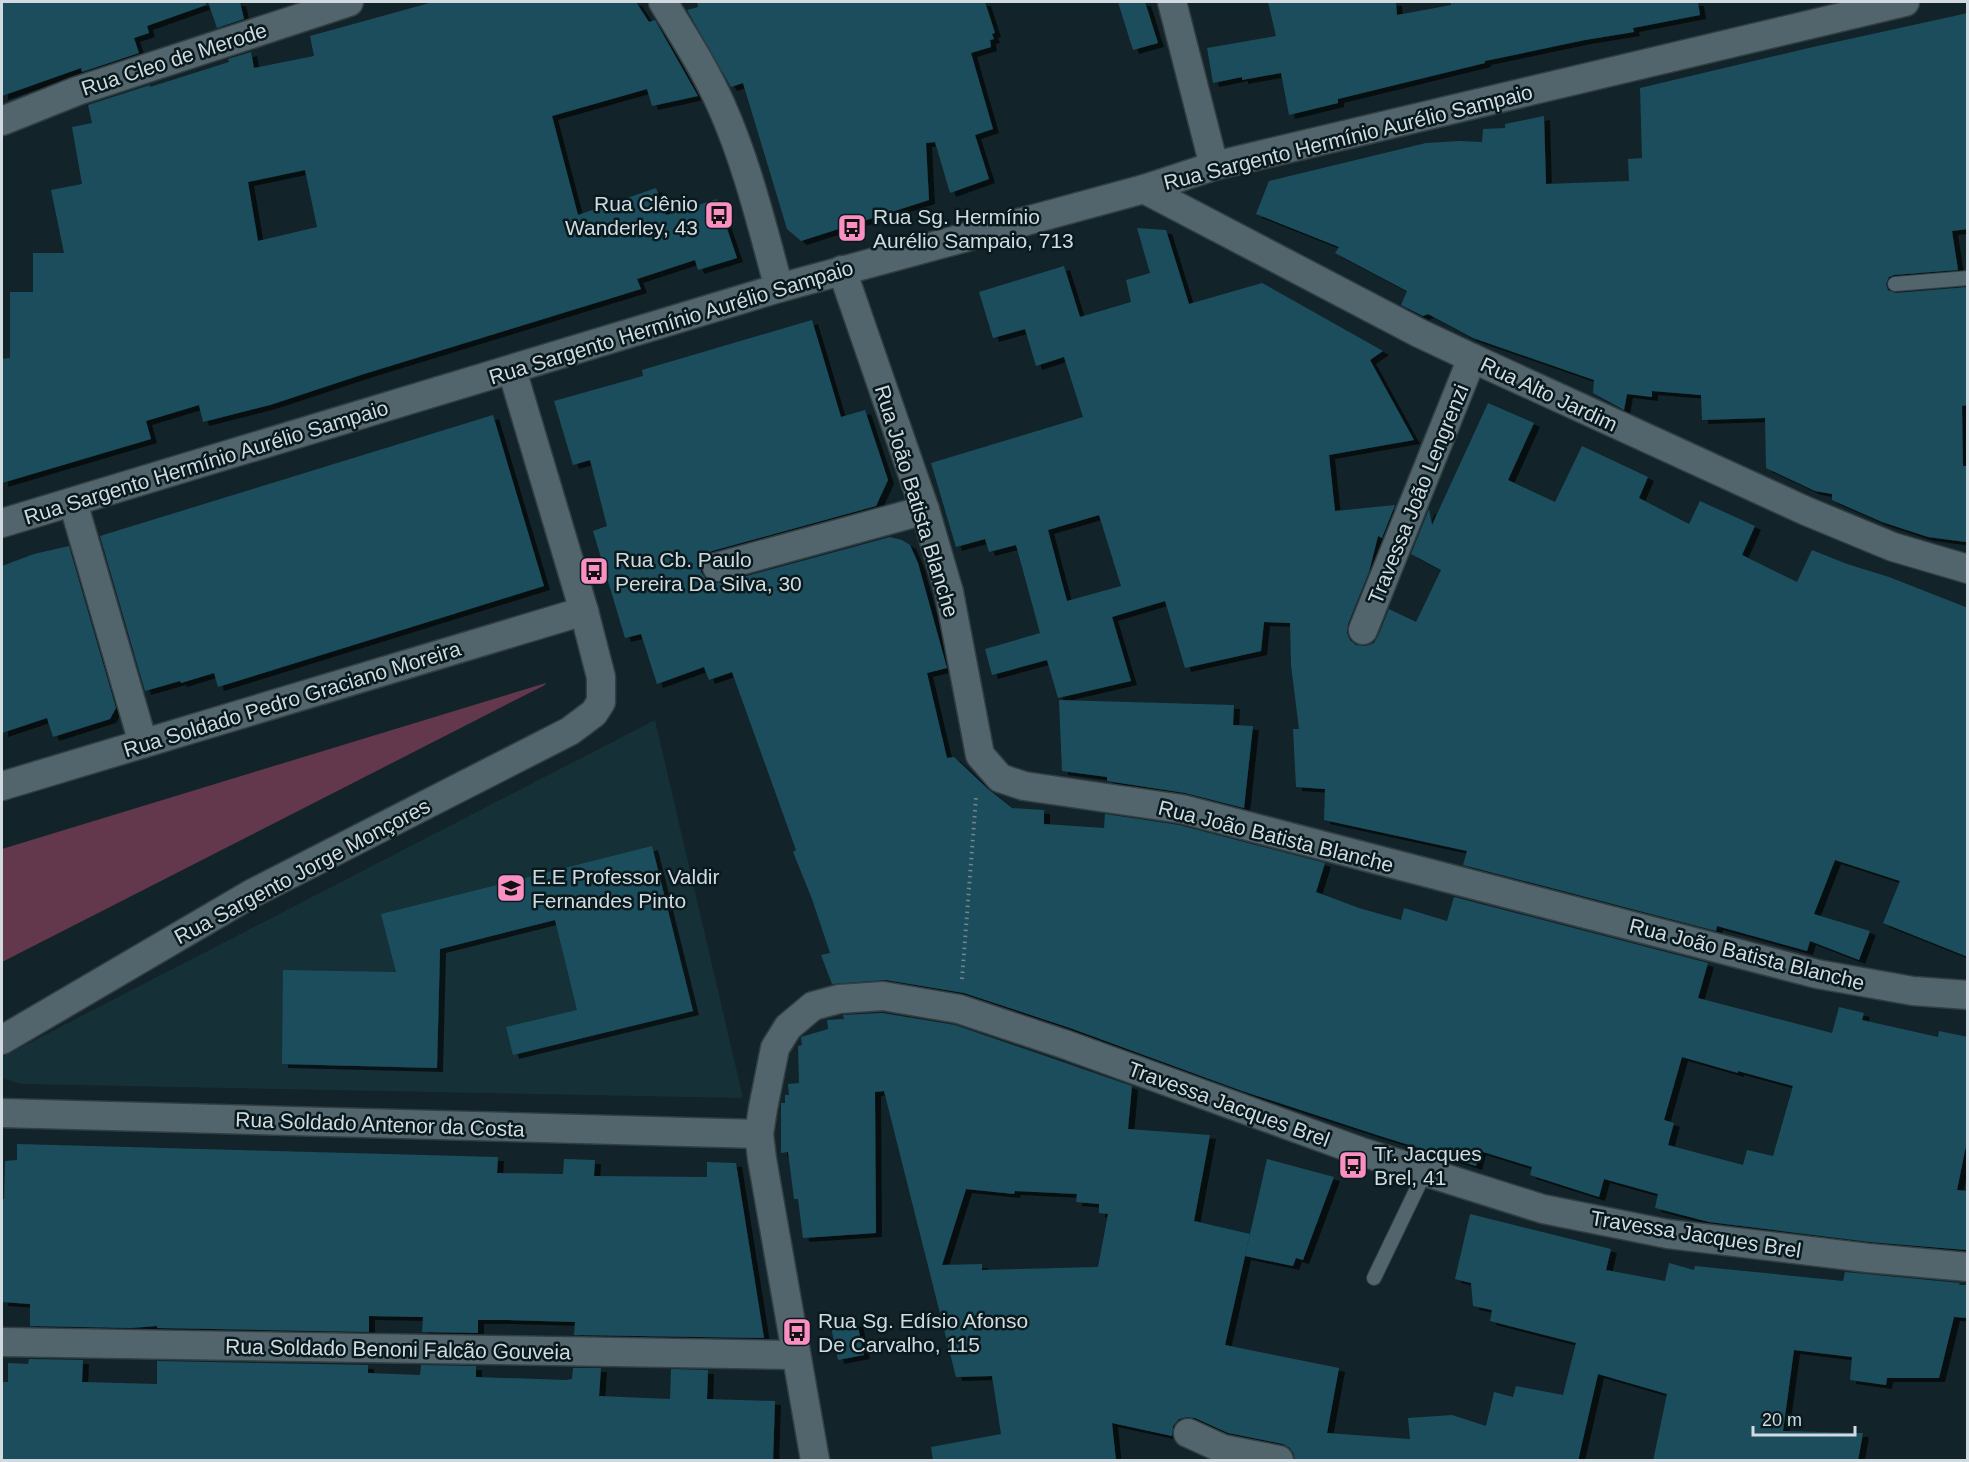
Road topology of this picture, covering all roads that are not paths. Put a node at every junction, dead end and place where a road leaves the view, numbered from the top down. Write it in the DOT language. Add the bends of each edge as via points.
graph roads {
  1 [pos="349,2"];
  2 [pos="663,2"];
  3 [pos="1172,2"];
  4 [pos="1905,2"];
  5 [pos="2,121"];
  6 [pos="1214,166"];
  7 [pos="1143,189"];
  8 [pos="842,270"];
  9 [pos="1968,278"];
  10 [pos="1895,284"];
  11 [pos="779,288"];
  12 [pos="1472,358"];
  13 [pos="512,370"];
  14 [pos="73,502"];
  15 [pos="925,510"];
  16 [pos="2,524"];
  17 [pos="717,567"];
  18 [pos="1968,569"];
  19 [pos="584,611"];
  20 [pos="1363,630"];
  21 [pos="143,743"];
  22 [pos="2,786"];
  23 [pos="1968,995"];
  24 [pos="2,1040"];
  25 [pos="2,1113"];
  26 [pos="759,1134"];
  27 [pos="1425,1172"];
  28 [pos="1968,1267"];
  29 [pos="1374,1278"];
  30 [pos="2,1342"];
  31 [pos="795,1355"];
  32 [pos="1188,1433"];
  33 [pos="815,1461"];
  34 [pos="1279,1461"];
  1 -- 5 [label="street, Rua Cleo de Merode" via="77,92"];
  2 -- 11 [label="street" via="720,105 749,182"];
  3 -- 6 [label="street"];
  4 -- 6 [label="street, Rua Sargento Hermínio Aurélio Sampaio"];
  6 -- 7 [label="street, Rua Sargento Hermínio Aurélio Sampaio"];
  7 -- 8 [label="street, Rua Sargento Hermínio Aurélio Sampaio"];
  7 -- 12 [label="street, Rua Alto Jardim"];
  8 -- 11 [label="street, Rua Sargento Hermínio Aurélio Sampaio"];
  8 -- 15 [label="street, Rua João Batista Blanche"];
  9 -- 10 [label="lane"];
  11 -- 13 [label="street, Rua Sargento Hermínio Aurélio Sampaio"];
  12 -- 18 [label="street, Rua Alto Jardim" via="1806,511 1893,547"];
  12 -- 20 [label="street, Travessa João Lengrenzi"];
  13 -- 14 [label="street, Rua Sargento Hermínio Aurélio Sampaio"];
  13 -- 19 [label="street"];
  14 -- 16 [label="street, Rua Sargento Hermínio Aurélio Sampaio"];
  14 -- 21 [label="street"];
  15 -- 17 [label="street"];
  15 -- 23 [label="street, Rua João Batista Blanche" via="949,591 980,755 1000,778 1024,786 1182,809 1817,974 1913,991"];
  19 -- 21 [label="street, Rua Soldado Pedro Graciano Moreira"];
  19 -- 24 [label="street, Rua Sargento Jorge Monçores" via="601,677 601,702 594,713 570,731 251,894"];
  21 -- 22 [label="street, Rua Soldado Pedro Graciano Moreira"];
  25 -- 26 [label="street, Rua Soldado Antenor da Costa"];
  26 -- 27 [label="street, Travessa Jacques Brel" via="775,1048 788,1027 813,1006 839,999 883,996 959,1009"];
  26 -- 31 [label="street, Travessa Jacques Brel"];
  27 -- 28 [label="street, Travessa Jacques Brel" via="1543,1209 1668,1234"];
  27 -- 29 [label="lane"];
  30 -- 31 [label="street, Rua Soldado Benoni Falcão Gouveia"];
  31 -- 33 [label="street, Travessa Jacques Brel"];
  32 -- 34 [label="street" via="1223,1449"];
}
